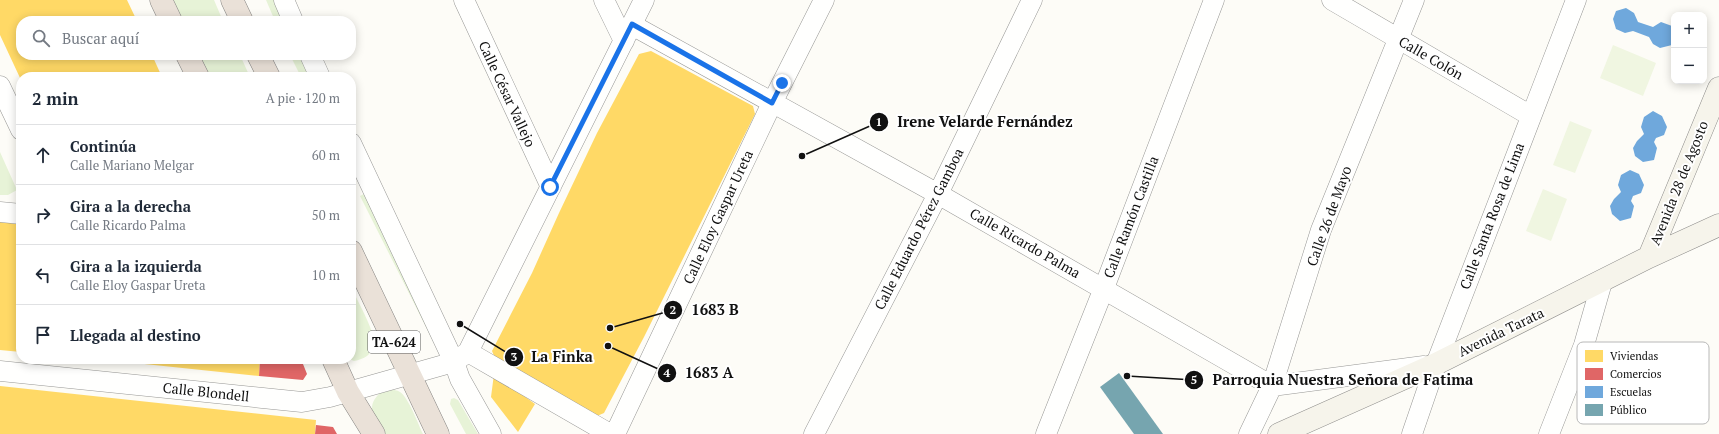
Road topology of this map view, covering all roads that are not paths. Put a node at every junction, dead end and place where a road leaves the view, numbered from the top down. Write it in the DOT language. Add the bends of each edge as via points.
graph roads {
  1 [pos="161,0"];
  2 [pos="232,0"];
  3 [pos="284,0"];
  4 [pos="464,0"];
  5 [pos="604,0"];
  6 [pos="644,0"];
  7 [pos="824,0"];
  8 [pos="1032,0"];
  9 [pos="1214,0"];
  10 [pos="1332,0"];
  11 [pos="1414,0"];
  12 [pos="1576,0"];
  13 [pos="169,16"];
  14 [pos="240,16"];
  15 [pos="292,16"];
  16 [pos="628,33"];
  17 [pos="1399,39"];
  18 [pos="190,60"];
  19 [pos="260,60"];
  20 [pos="312,60"];
  21 [pos="196,72"];
  22 [pos="266,72"];
  23 [pos="318,72"];
  24 [pos="0,86"];
  25 [pos="1719,88"];
  26 [pos="772,103"];
  27 [pos="1530,116"];
  28 [pos="16,120"];
  29 [pos="356,153"];
  30 [pos="550,187"];
  31 [pos="938,194"];
  32 [pos="0,212"];
  33 [pos="16,214"];
  34 [pos="1719,224"];
  35 [pos="1649,257"];
  36 [pos="356,261"];
  37 [pos="1602,282"];
  38 [pos="1104,288"];
  39 [pos="1585,342"];
  40 [pos="461,357"];
  41 [pos="1577,363"];
  42 [pos="335,364"];
  43 [pos="1436,364"];
  44 [pos="0,371"];
  45 [pos="410,375"];
  46 [pos="1272,386"];
  47 [pos="348,392"];
  48 [pos="374,434"];
  49 [pos="438,434"];
  50 [pos="491,434"];
  51 [pos="610,434"];
  52 [pos="615,434"];
  53 [pos="814,434"];
  54 [pos="1046,434"];
  55 [pos="1249,434"];
  56 [pos="1279,434"];
  57 [pos="1412,434"];
  58 [pos="1549,434"];
  1 -- 13 [label="highway"];
  2 -- 14 [label="highway"];
  3 -- 15 [label="street"];
  4 -- 30 [label="street, Calle César Vallejo"];
  5 -- 16 [label="street"];
  6 -- 16 [label="street"];
  7 -- 26 [label="street, Calle Eloy Gaspar Ureta"];
  8 -- 31 [label="street, Calle Eduardo Pérez Gamboa"];
  9 -- 38 [label="street, Calle Ramón Castilla"];
  10 -- 17 [label="street, Calle Colón"];
  11 -- 17 [label="street, Calle 26 de Mayo"];
  12 -- 27 [label="street, Calle Santa Rosa de Lima"];
  16 -- 26 [label="street, Calle Ricardo Palma"];
  16 -- 30 [label="street"];
  17 -- 27 [label="street, Calle Colón"];
  17 -- 46 [label="street, Calle 26 de Mayo" via="1322,230"];
  18 -- 21 [label="highway"];
  19 -- 22 [label="highway"];
  20 -- 23 [label="street"];
  24 -- 28 [label="street"];
  25 -- 35 [label="street, Avenida 28 de Agosto"];
  26 -- 31 [label="street, Calle Ricardo Palma"];
  26 -- 52 [label="street, Calle Eloy Gaspar Ureta"];
  27 -- 43 [label="street, Calle Santa Rosa de Lima"];
  29 -- 40 [label="street"];
  30 -- 40 [label="street"];
  31 -- 38 [label="street, Calle Ricardo Palma"];
  31 -- 53 [label="street, Calle Eduardo Pérez Gamboa"];
  32 -- 33 [label="street"];
  34 -- 35 [label="street, Avenida Tarata"];
  35 -- 37 [label="street, Avenida Tarata"];
  36 -- 45 [label="highway, TA-624"];
  37 -- 39 [label="street"];
  37 -- 43 [label="street, Avenida Tarata"];
  38 -- 46 [label="street, Calle Ricardo Palma"];
  38 -- 54 [label="street, Calle Ramón Castilla"];
  40 -- 45 [label="street, Calle Blondell"];
  40 -- 50 [label="street" via="460,379"];
  40 -- 51 [label="street"];
  41 -- 58 [label="street"];
  42 -- 47 [label="highway"];
  43 -- 46 [label="street"];
  43 -- 56 [label="street, Avenida Tarata"];
  43 -- 57 [label="street, Calle Santa Rosa de Lima"];
  44 -- 47 [label="street, Calle Blondell" via="302,402"];
  45 -- 47 [label="street, Calle Blondell"];
  45 -- 49 [label="highway, TA-624"];
  46 -- 55 [label="street, Calle 26 de Mayo"];
  47 -- 48 [label="highway"];
}
